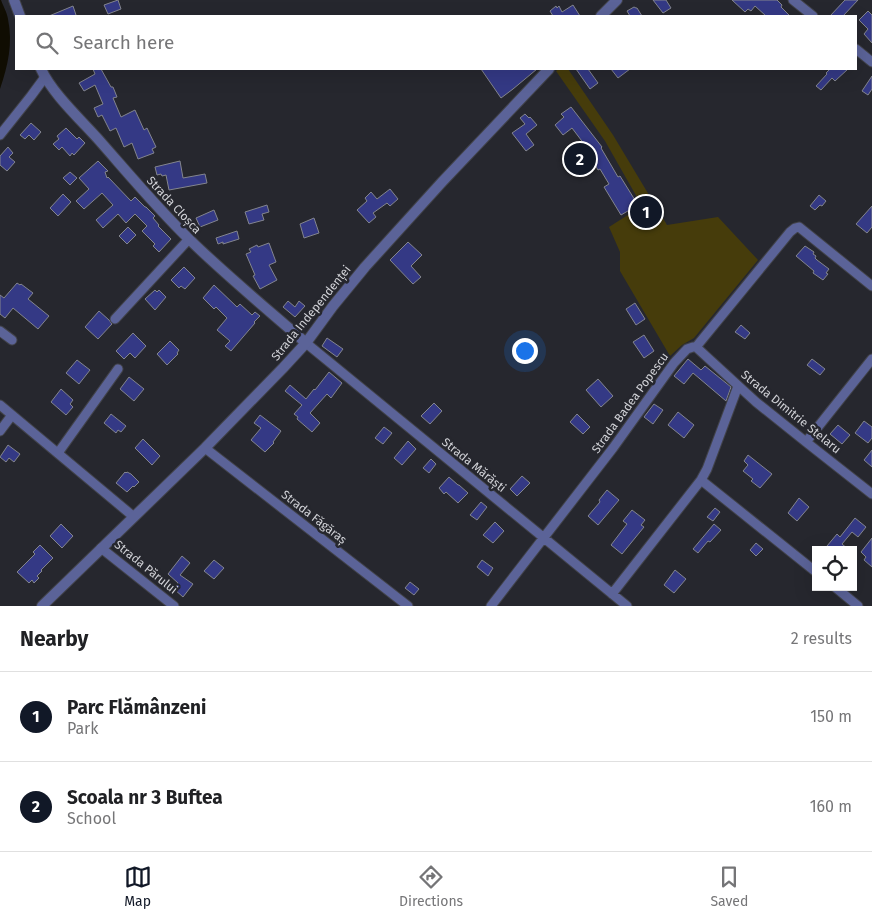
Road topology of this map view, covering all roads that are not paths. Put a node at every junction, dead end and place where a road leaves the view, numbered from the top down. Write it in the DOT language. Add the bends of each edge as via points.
graph roads {
  1 [pos="14,0"];
  2 [pos="617,0"];
  3 [pos="793,0"];
  4 [pos="20,15"];
  5 [pos="602,15"];
  6 [pos="812,15"];
  7 [pos="857,50"];
  8 [pos="872,62"];
  9 [pos="548,70"];
  10 [pos="43,73"];
  11 [pos="0,135"];
  12 [pos="189,239"];
  13 [pos="872,286"];
  14 [pos="115,319"];
  15 [pos="0,331"];
  16 [pos="12,340"];
  17 [pos="306,343"];
  18 [pos="696,348"];
  19 [pos="872,359"];
  20 [pos="118,369"];
  21 [pos="738,386"];
  22 [pos="0,406"];
  23 [pos="12,415"];
  24 [pos="0,430"];
  25 [pos="806,442"];
  26 [pos="205,448"];
  27 [pos="58,454"];
  28 [pos="702,480"];
  29 [pos="872,494"];
  30 [pos="134,517"];
  31 [pos="544,538"];
  32 [pos="101,548"];
  33 [pos="812,569"];
  34 [pos="840,591"];
  35 [pos="612,594"];
  36 [pos="42,606"];
  37 [pos="174,606"];
  38 [pos="407,606"];
  39 [pos="491,606"];
  40 [pos="626,606"];
  41 [pos="858,606"];
  1 -- 4 [label="street"];
  2 -- 5 [label="street"];
  3 -- 6 [label="street"];
  7 -- 8 [label="street"];
  9 -- 17 [label="street, Strada Independenței" via="365,267"];
  10 -- 11 [label="street" via="27,102"];
  10 -- 12 [label="street, Strada Cloșca" via="123,168"];
  12 -- 14 [label="street"];
  12 -- 17 [label="street, Strada Cloșca"];
  13 -- 18 [label="street, Strada Badea Popescu" via="799,227 795,228"];
  15 -- 16 [label="street"];
  17 -- 26 [label="street, Strada Independenței"];
  17 -- 31 [label="street, Strada Mărăști"];
  18 -- 21 [label="street, Strada Dimitrie Stelaru"];
  18 -- 31 [label="street, Strada Badea Popescu" via="687,349 674,362"];
  19 -- 25 [label="street"];
  20 -- 27 [label="street"];
  21 -- 25 [label="street, Strada Dimitrie Stelaru"];
  21 -- 28 [label="street"];
  22 -- 23 [label="street"];
  23 -- 24 [label="street"];
  23 -- 27 [label="street"];
  25 -- 29 [label="street, Strada Dimitrie Stelaru"];
  26 -- 30 [label="street, Strada Independenței"];
  26 -- 38 [label="street, Strada Făgăraș"];
  27 -- 30 [label="street"];
  28 -- 33 [label="street"];
  28 -- 35 [label="street"];
  30 -- 32 [label="street, Strada Independenței"];
  31 -- 35 [label="street, Strada Mărăști"];
  31 -- 39 [label="street, Strada Badea Popescu"];
  32 -- 36 [label="street, Strada Independenței"];
  32 -- 37 [label="street, Strada Părului"];
  34 -- 41 [label="street"];
  35 -- 40 [label="street, Strada Mărăști"];
}
